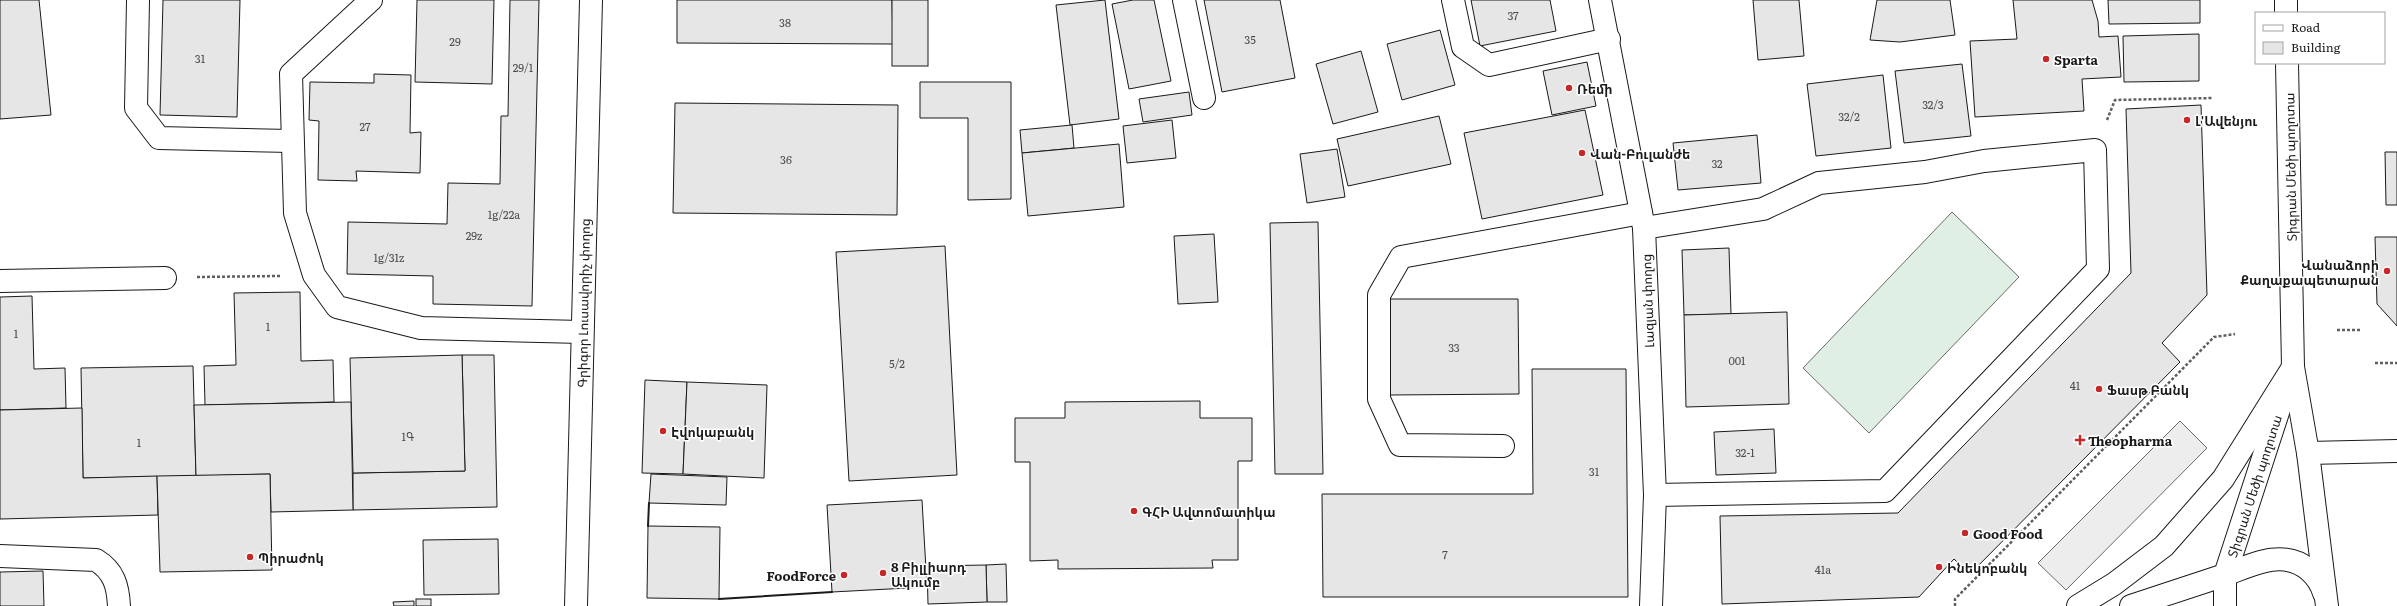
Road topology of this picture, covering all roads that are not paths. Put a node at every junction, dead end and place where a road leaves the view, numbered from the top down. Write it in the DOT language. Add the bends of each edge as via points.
graph roads {
  1 [pos="138,0"];
  2 [pos="371,0"];
  3 [pos="590,0"];
  4 [pos="1184,0"];
  5 [pos="1453,0"];
  6 [pos="1600,0"];
  7 [pos="2286,0"];
  8 [pos="2286,12"];
  9 [pos="1609,39"];
  10 [pos="2288,64"];
  11 [pos="1204,98"];
  12 [pos="291,141"];
  13 [pos="1642,221"];
  14 [pos="165,278"];
  15 [pos="0,281"];
  16 [pos="582,332"];
  17 [pos="2293,366"];
  18 [pos="1503,446"];
  19 [pos="2397,451"];
  20 [pos="2308,453"];
  21 [pos="1656,495"];
  22 [pos="0,556"];
  23 [pos="2225,575"];
  24 [pos="119,606"];
  25 [pos="576,606"];
  26 [pos="1652,606"];
  27 [pos="2078,606"];
  28 [pos="2131,606"];
  29 [pos="2225,606"];
  30 [pos="2327,606"];
  1 -- 12 [label="street" via="136,108 159,138"];
  2 -- 12 [label="street" via="291,74"];
  3 -- 16 [label="street, Գրիգոր Լուսավորիչ փողոց"];
  4 -- 11 [label="street"];
  5 -- 9 [label="street" via="1463,47 1489,65"];
  6 -- 9 [label="street, Լազյան փողոց"];
  7 -- 8 [label="street"];
  9 -- 13 [label="street, Լազյան փողոց"];
  10 -- 17 [label="street, Տիգրան Մեծի պողոտա"];
  12 -- 16 [label="street" via="295,213 314,275 337,307 421,328"];
  13 -- 18 [label="street" via="1401,257 1379,294 1379,399 1400,445"];
  13 -- 21 [label="street, Լազյան փողոց"];
  13 -- 21 [label="street" via="1763,209 1819,183 1925,172 1984,160 2095,150 2098,269 1885,491"];
  14 -- 15 [label="street"];
  16 -- 25 [label="street, Գրիգոր Լուսավորիչ փողոց"];
  17 -- 20 [label="street, Տիգրան Մեծի պողոտա"];
  17 -- 23 [label="street, Տիգրան Մեծի պողոտա"];
  17 -- 27 [label="street" via="2223,479 2164,546 2114,584"];
  19 -- 20 [label="street"];
  20 -- 30 [label="street, Տիգրան Մեծի պողոտա"];
  21 -- 26 [label="street, Լազյան փողոց"];
  22 -- 24 [label="street" via="96,560 107,567 118,588"];
  23 -- 28 [label="street"];
  23 -- 29 [label="street, Տիգրան Մեծի պողոտա"];
  23 -- 30 [label="street" via="2263,561 2291,560 2316,576"];
}
